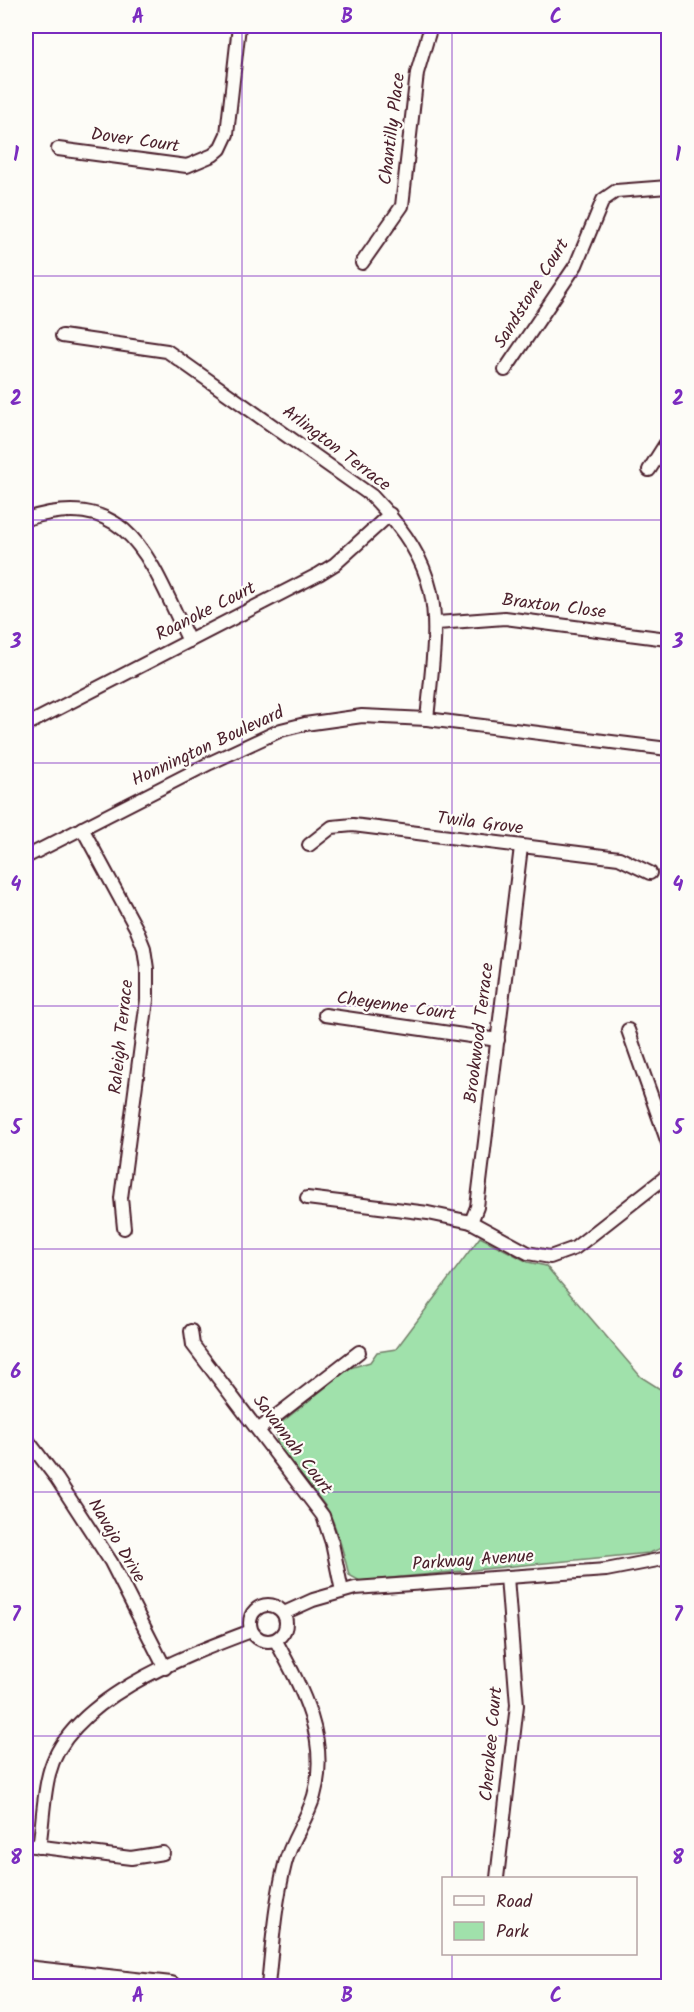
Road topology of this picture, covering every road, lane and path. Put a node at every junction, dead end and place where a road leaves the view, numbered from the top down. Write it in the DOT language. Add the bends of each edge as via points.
graph roads {
  1 [pos="240,26"];
  2 [pos="431,26"];
  3 [pos="58,149"];
  4 [pos="669,187"];
  5 [pos="362,263"];
  6 [pos="62,336"];
  7 [pos="505,370"];
  8 [pos="669,440"];
  9 [pos="649,470"];
  10 [pos="390,514"];
  11 [pos="26,519"];
  12 [pos="436,623"];
  13 [pos="667,639"];
  14 [pos="189,641"];
  15 [pos="427,719"];
  16 [pos="26,725"];
  17 [pos="669,748"];
  18 [pos="82,828"];
  19 [pos="309,845"];
  20 [pos="521,848"];
  21 [pos="26,857"];
  22 [pos="650,873"];
  23 [pos="325,1015"];
  24 [pos="628,1030"];
  25 [pos="498,1040"];
  26 [pos="669,1143"];
  27 [pos="669,1175"];
  28 [pos="307,1198"];
  29 [pos="471,1222"];
  30 [pos="124,1228"];
  31 [pos="191,1331"];
  32 [pos="359,1352"];
  33 [pos="258,1430"];
  34 [pos="26,1438"];
  35 [pos="669,1558"];
  36 [pos="507,1577"];
  37 [pos="342,1591"];
  38 [pos="284,1613"];
  39 [pos="251,1631"];
  40 [pos="276,1641"];
  41 [pos="165,1668"];
  42 [pos="26,1845"];
  43 [pos="39,1847"];
  44 [pos="163,1853"];
  45 [pos="496,1877"];
  46 [pos="26,1970"];
  47 [pos="171,1986"];
  48 [pos="268,1986"];
  1 -- 3 [label="street, Dover Court" via="227,134 220,149 208,159 187,166"];
  2 -- 5 [label="street, Chantilly Place" via="417,73 402,206"];
  4 -- 7 [label="street, Sandstone Court" via="616,191 603,200 576,265"];
  6 -- 10 [label="street, Arlington Terrace" via="167,351 293,437"];
  8 -- 9 [label="street"];
  10 -- 12 [label="street, Arlington Terrace" via="427,572"];
  10 -- 14 [label="street, Roanoke Court" via="335,564"];
  11 -- 14 [label="street" via="73,509 124,527 146,553"];
  12 -- 13 [label="street, Braxton Close" via="505,618"];
  12 -- 15 [label="street, Arlington Terrace"];
  14 -- 16 [label="street, Roanoke Court"];
  15 -- 17 [label="street, Honnington Boulevard"];
  15 -- 18 [label="street, Honnington Boulevard" via="362,716 281,730"];
  18 -- 21 [label="street, Honnington Boulevard"];
  18 -- 30 [label="street, Raleigh Terrace" via="136,928 147,969 147,1000 121,1198"];
  19 -- 20 [label="street, Twila Grove" via="332,827 353,825"];
  20 -- 22 [label="street, Twila Grove" via="619,858"];
  20 -- 25 [label="street, Brookwood Terrace"];
  23 -- 25 [label="street, Cheyenne Court"];
  24 -- 26 [label="street"];
  25 -- 29 [label="street, Brookwood Terrace" via="477,1207"];
  27 -- 29 [label="street" via="575,1248 559,1256 541,1257 528,1252"];
  28 -- 29 [label="street"];
  31 -- 33 [label="street, Savannah Court" via="193,1345"];
  32 -- 33 [label="street"];
  33 -- 37 [label="street, Savannah Court" via="323,1516"];
  34 -- 41 [label="street, Navajo Drive" via="111,1562"];
  35 -- 36 [label="street, Parkway Avenue" via="615,1569"];
  36 -- 37 [label="street, Parkway Avenue"];
  36 -- 45 [label="street, Cherokee Court" via="517,1705"];
  37 -- 38 [label="street, Parkway Avenue"];
  38 -- 39 [label="street" via="278,1607 263,1605 252,1614"];
  38 -- 40 [label="street" via="286,1626"];
  39 -- 40 [label="street" via="259,1640"];
  39 -- 41 [label="street"];
  40 -- 48 [label="street" via="313,1720 320,1764 314,1797 284,1866"];
  41 -- 43 [label="street" via="109,1698 69,1734 49,1773"];
  42 -- 43 [label="street"];
  43 -- 44 [label="street" via="131,1858"];
  46 -- 47 [label="street"];
}
